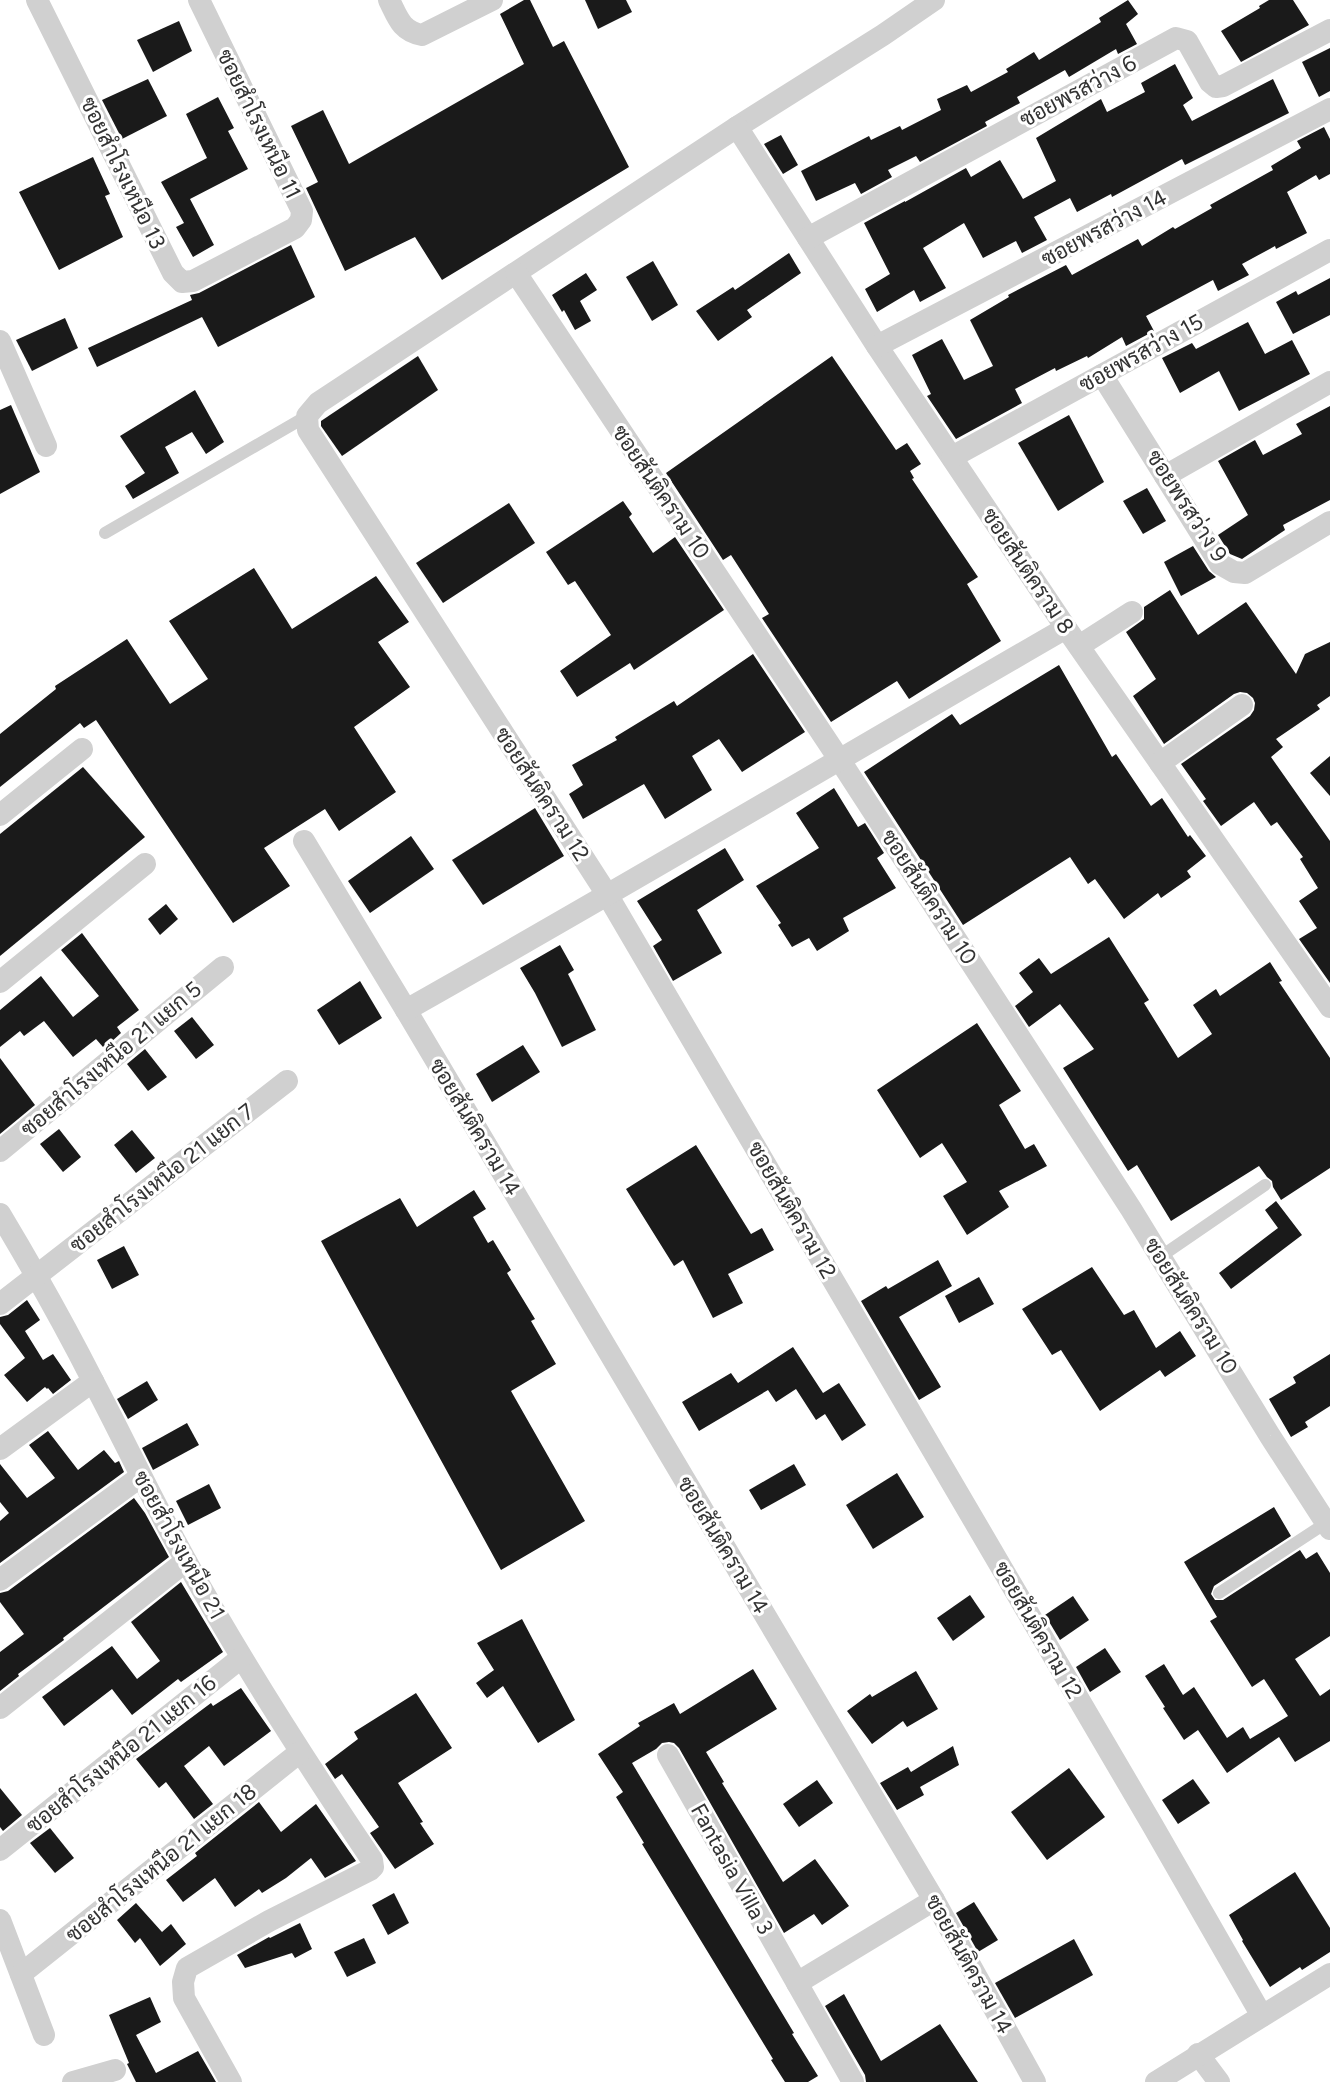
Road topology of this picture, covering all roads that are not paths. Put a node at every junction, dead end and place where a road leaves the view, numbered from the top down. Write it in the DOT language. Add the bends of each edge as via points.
graph roads {
  1 [pos="37,0"];
  2 [pos="199,0"];
  3 [pos="389,0"];
  4 [pos="492,0"];
  5 [pos="934,0"];
  6 [pos="1330,30"];
  7 [pos="1330,109"];
  8 [pos="737,127"];
  9 [pos="808,238"];
  10 [pos="1330,250"];
  11 [pos="244,254"];
  12 [pos="516,273"];
  13 [pos="0,341"];
  14 [pos="877,346"];
  15 [pos="1102,375"];
  16 [pos="1330,382"];
  17 [pos="307,416"];
  18 [pos="46,446"];
  19 [pos="952,457"];
  20 [pos="1165,476"];
  21 [pos="1330,522"];
  22 [pos="105,533"];
  23 [pos="1132,612"];
  24 [pos="1066,628"];
  25 [pos="1079,646"];
  26 [pos="1242,705"];
  27 [pos="82,749"];
  28 [pos="839,759"];
  29 [pos="1160,763"];
  30 [pos="0,815"];
  31 [pos="304,841"];
  32 [pos="145,864"];
  33 [pos="608,896"];
  34 [pos="223,967"];
  35 [pos="0,982"];
  36 [pos="1330,1007"];
  37 [pos="406,1010"];
  38 [pos="287,1081"];
  39 [pos="0,1151"];
  40 [pos="1265,1185"];
  41 [pos="0,1214"];
  42 [pos="1160,1257"];
  43 [pos="37,1275"];
  44 [pos="0,1304"];
  45 [pos="93,1381"];
  46 [pos="0,1449"];
  47 [pos="140,1476"];
  48 [pos="1328,1526"];
  49 [pos="186,1561"];
  50 [pos="0,1580"];
  51 [pos="1219,1593"];
  52 [pos="241,1658"];
  53 [pos="0,1708"];
  54 [pos="300,1752"];
  55 [pos="668,1755"];
  56 [pos="0,1850"];
  57 [pos="934,1900"];
  58 [pos="0,1920"];
  59 [pos="12,1962"];
  60 [pos="1330,1974"];
  61 [pos="797,1983"];
  62 [pos="1262,2016"];
  63 [pos="44,2034"];
  64 [pos="1198,2054"];
  65 [pos="115,2070"];
  66 [pos="73,2082"];
  67 [pos="231,2082"];
  68 [pos="853,2082"];
  69 [pos="1035,2082"];
  70 [pos="1156,2082"];
  71 [pos="1219,2082"];
  1 -- 11 [label="street, ซอยสำโรงเหนือ 13" via="173,273 182,282 193,281"];
  2 -- 11 [label="street, ซอยสำโรงเหนือ 11" via="302,211 302,220 295,228"];
  3 -- 4 [label="street" via="402,25 410,33 422,35"];
  5 -- 8 [label="street"];
  6 -- 9 [label="street, ซอยพรสว่าง 6" via="1216,87 1187,41 1176,38"];
  7 -- 14 [label="street, ซอยพรสว่าง 14"];
  8 -- 9 [label="street, ซอยสันติคราม 8"];
  8 -- 12 [label="street"];
  9 -- 14 [label="street, ซอยสันติคราม 8"];
  10 -- 15 [label="street, ซอยพรสว่าง 15"];
  12 -- 17 [label="street" via="318,404"];
  12 -- 28 [label="street, ซอยสันติคราม 10"];
  13 -- 18 [label="street"];
  14 -- 19 [label="street, ซอยสันติคราม 8"];
  15 -- 19 [label="street, ซอยพรสว่าง 15"];
  15 -- 20 [label="street, ซอยพรสว่าง 9"];
  16 -- 20 [label="street"];
  17 -- 22 [label="lane"];
  17 -- 33 [label="street, ซอยสันติคราม 12" via="308,430"];
  19 -- 24 [label="street, ซอยสันติคราม 8"];
  20 -- 21 [label="street, ซอยพรสว่าง 9" via="1220,564 1234,572 1245,573"];
  23 -- 25 [label="street"];
  24 -- 25 [label="street, ซอยสันติคราม 8"];
  24 -- 28 [label="street"];
  25 -- 29 [label="street, ซอยสันติคราม 8"];
  26 -- 29 [label="street"];
  27 -- 30 [label="street"];
  28 -- 33 [label="street"];
  28 -- 42 [label="street, ซอยสันติคราม 10"];
  29 -- 36 [label="street, ซอยสันติคราม 8"];
  31 -- 37 [label="street, ซอยสันติคราม 14"];
  32 -- 35 [label="street"];
  33 -- 37 [label="street"];
  33 -- 62 [label="street, ซอยสันติคราม 12"];
  34 -- 39 [label="street, ซอยสำโรงเหนือ 21 แยก 5"];
  37 -- 57 [label="street, ซอยสันติคราม 14"];
  38 -- 43 [label="street, ซอยสำโรงเหนือ 21 แยก 7"];
  40 -- 42 [label="lane"];
  41 -- 43 [label="street, ซอยสำโรงเหนือ 21"];
  42 -- 48 [label="street, ซอยสันติคราม 10"];
  43 -- 44 [label="street, ซอยสำโรงเหนือ 21 แยก 7"];
  43 -- 45 [label="street, ซอยสำโรงเหนือ 21"];
  45 -- 46 [label="street"];
  45 -- 47 [label="street, ซอยสำโรงเหนือ 21"];
  47 -- 49 [label="street, ซอยสำโรงเหนือ 21"];
  47 -- 50 [label="street"];
  48 -- 51 [label="lane"];
  49 -- 52 [label="street, ซอยสำโรงเหนือ 21"];
  49 -- 53 [label="street"];
  52 -- 54 [label="street, ซอยสำโรงเหนือ 21"];
  52 -- 56 [label="street, ซอยสำโรงเหนือ 21 แยก 16"];
  54 -- 59 [label="street, ซอยสำโรงเหนือ 21 แยก 18"];
  54 -- 67 [label="street, ซอยสำโรงเหนือ 21" via="372,1860 372,1867 187,1968 184,1998"];
  55 -- 61 [label="street, Fantasia Villa 3"];
  57 -- 61 [label="street"];
  57 -- 69 [label="street, ซอยสันติคราม 14"];
  58 -- 59 [label="street"];
  59 -- 63 [label="street"];
  60 -- 62 [label="street"];
  61 -- 68 [label="street, Fantasia Villa 3"];
  62 -- 64 [label="street"];
  64 -- 70 [label="street"];
  64 -- 71 [label="street"];
  65 -- 66 [label="street"];
}
